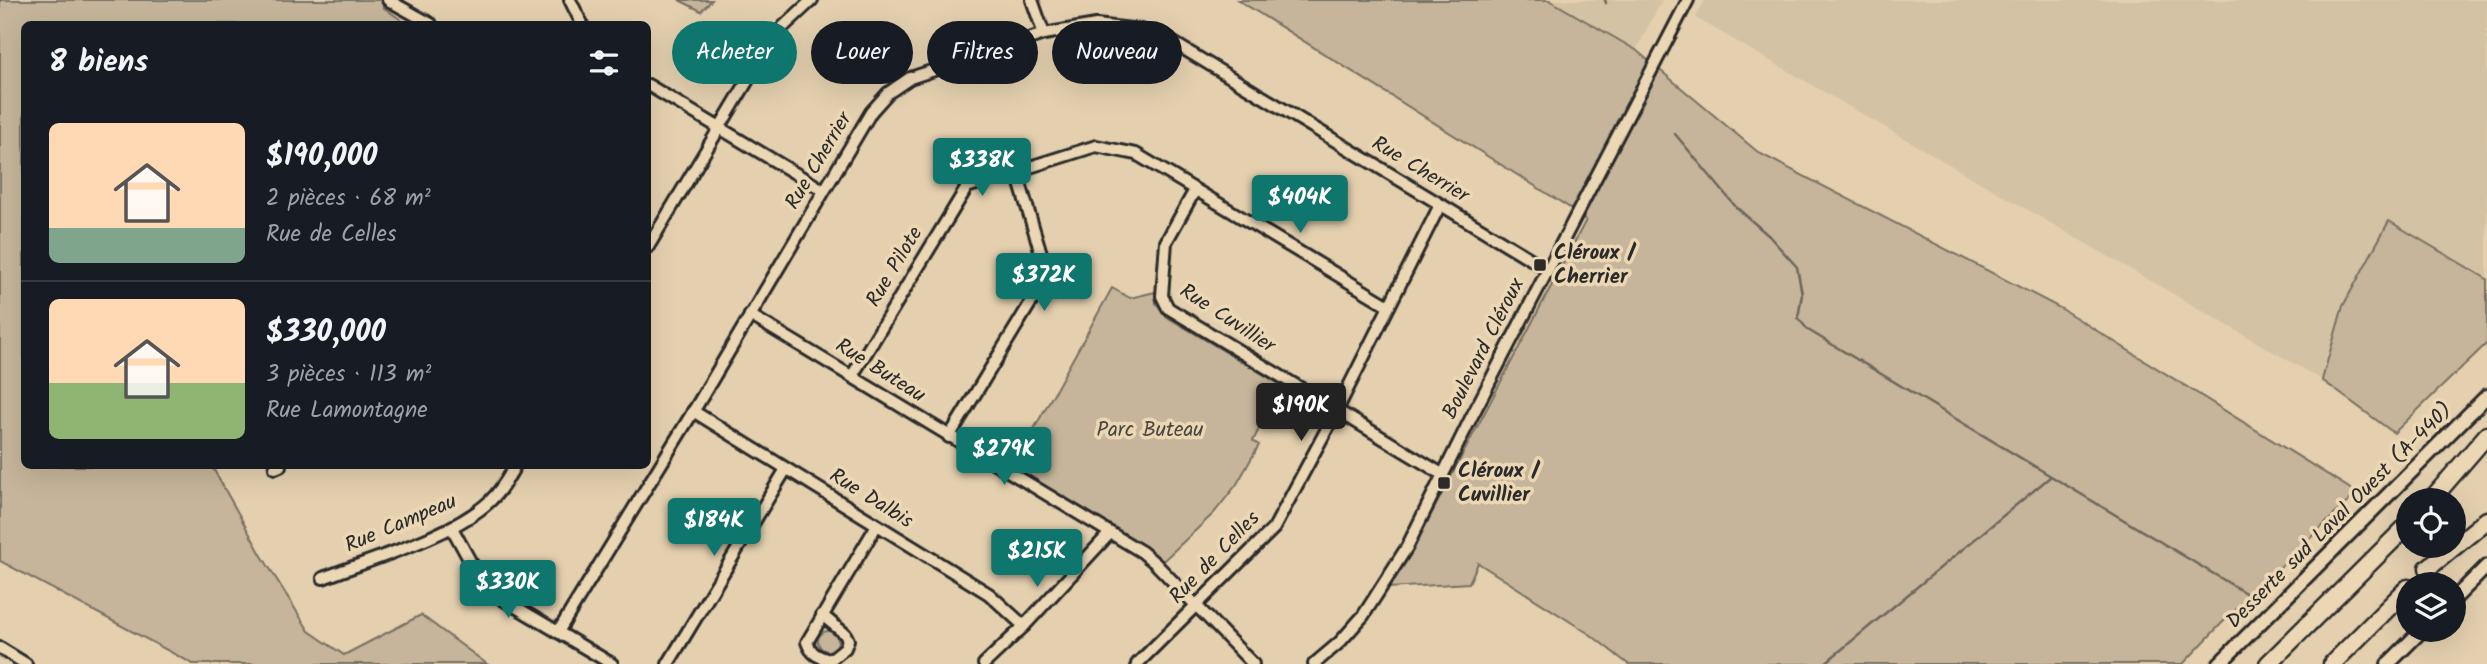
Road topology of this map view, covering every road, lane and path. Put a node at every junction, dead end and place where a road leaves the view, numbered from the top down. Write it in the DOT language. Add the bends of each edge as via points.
graph roads {
  1 [pos="388,0"];
  2 [pos="570,0"];
  3 [pos="812,0"];
  4 [pos="1032,0"];
  5 [pos="1688,0"];
  6 [pos="426,21"];
  7 [pos="580,21"];
  8 [pos="1044,34"];
  9 [pos="651,87"];
  10 [pos="720,129"];
  11 [pos="1016,170"];
  12 [pos="823,190"];
  13 [pos="1195,190"];
  14 [pos="1440,205"];
  15 [pos="652,230"];
  16 [pos="1548,269"];
  17 [pos="1389,306"];
  18 [pos="750,315"];
  19 [pos="852,376"];
  20 [pos="2487,396"];
  21 [pos="1337,410"];
  22 [pos="693,411"];
  23 [pos="2487,435"];
  24 [pos="949,437"];
  25 [pos="2487,449"];
  26 [pos="513,469"];
  27 [pos="786,469"];
  28 [pos="1442,474"];
  29 [pos="2442,488"];
  30 [pos="2445,488"];
  31 [pos="2487,508"];
  32 [pos="2487,520"];
  33 [pos="877,526"];
  34 [pos="452,528"];
  35 [pos="2466,530"];
  36 [pos="1110,533"];
  37 [pos="2396,537"];
  38 [pos="2438,558"];
  39 [pos="2487,566"];
  40 [pos="2428,568"];
  41 [pos="2424,572"];
  42 [pos="323,578"];
  43 [pos="2466,587"];
  44 [pos="2396,600"];
  45 [pos="1196,607"];
  46 [pos="822,615"];
  47 [pos="1024,626"];
  48 [pos="558,632"];
  49 [pos="2410,642"];
  50 [pos="0,648"];
  51 [pos="26,664"];
  52 [pos="612,664"];
  53 [pos="668,664"];
  54 [pos="984,664"];
  55 [pos="1137,664"];
  56 [pos="1253,664"];
  57 [pos="1314,664"];
  58 [pos="2220,664"];
  59 [pos="2268,664"];
  60 [pos="2332,664"];
  61 [pos="2388,664"];
  1 -- 6 [label="street"];
  2 -- 7 [label="street"];
  3 -- 10 [label="street" via="766,50"];
  4 -- 8 [label="street"];
  5 -- 16 [label="street, Boulevard Cléroux"];
  8 -- 12 [label="street, Rue Cherrier" via="910,78 888,93 871,112"];
  8 -- 14 [label="street, Rue Cherrier" via="1096,25 1164,37"];
  9 -- 10 [label="street"];
  10 -- 12 [label="street"];
  10 -- 15 [label="street"];
  11 -- 13 [label="street, Rue Pilote" via="1096,146 1136,154"];
  11 -- 19 [label="street, Rue Pilote" via="967,187"];
  11 -- 24 [label="street" via="1044,260 1042,284"];
  12 -- 18 [label="street, Rue Cherrier"];
  13 -- 17 [label="street, Rue Pilote"];
  13 -- 21 [label="street, Rue Cuvillier" via="1166,242 1164,303"];
  14 -- 16 [label="street, Rue Cherrier"];
  14 -- 17 [label="street, Rue de Celles"];
  16 -- 28 [label="street, Boulevard Cléroux"];
  17 -- 21 [label="street, Rue de Celles"];
  18 -- 19 [label="street, Rue Buteau"];
  18 -- 22 [label="street, Rue Cherrier"];
  19 -- 24 [label="street, Rue Buteau"];
  20 -- 58 [label="main road, Desserte sud Laval Ouest (A-440)"];
  21 -- 28 [label="street, Rue Cuvillier"];
  21 -- 45 [label="street, Rue de Celles" via="1274,527"];
  22 -- 27 [label="street, Rue Dalbis"];
  22 -- 48 [label="street, Rue Cherrier"];
  23 -- 29 [label="highway"];
  24 -- 36 [label="street, Rue Buteau"];
  25 -- 30 [label="highway"];
  26 -- 34 [label="street, Rue Campeau" via="491,501"];
  27 -- 33 [label="street, Rue Dalbis"];
  27 -- 53 [label="street"];
  28 -- 57 [label="street, Boulevard Cléroux" via="1407,547 1371,605"];
  31 -- 35 [label="highway"];
  32 -- 40 [label="highway"];
  33 -- 46 [label="street"];
  33 -- 47 [label="street, Rue Dalbis" via="989,594"];
  34 -- 42 [label="street, Rue Campeau"];
  34 -- 48 [label="street" via="470,561 499,597"];
  36 -- 45 [label="street, Rue Buteau" via="1155,563"];
  36 -- 47 [label="street"];
  37 -- 59 [label="highway"];
  38 -- 40 [label="highway"];
  39 -- 43 [label="main road"];
  40 -- 41 [label="highway"];
  44 -- 60 [label="highway"];
  45 -- 55 [label="street, Rue de Celles"];
  45 -- 56 [label="street, Rue Buteau"];
  47 -- 54 [label="street"];
  48 -- 52 [label="street"];
  49 -- 61 [label="main road"];
  50 -- 51 [label="street"];
}
